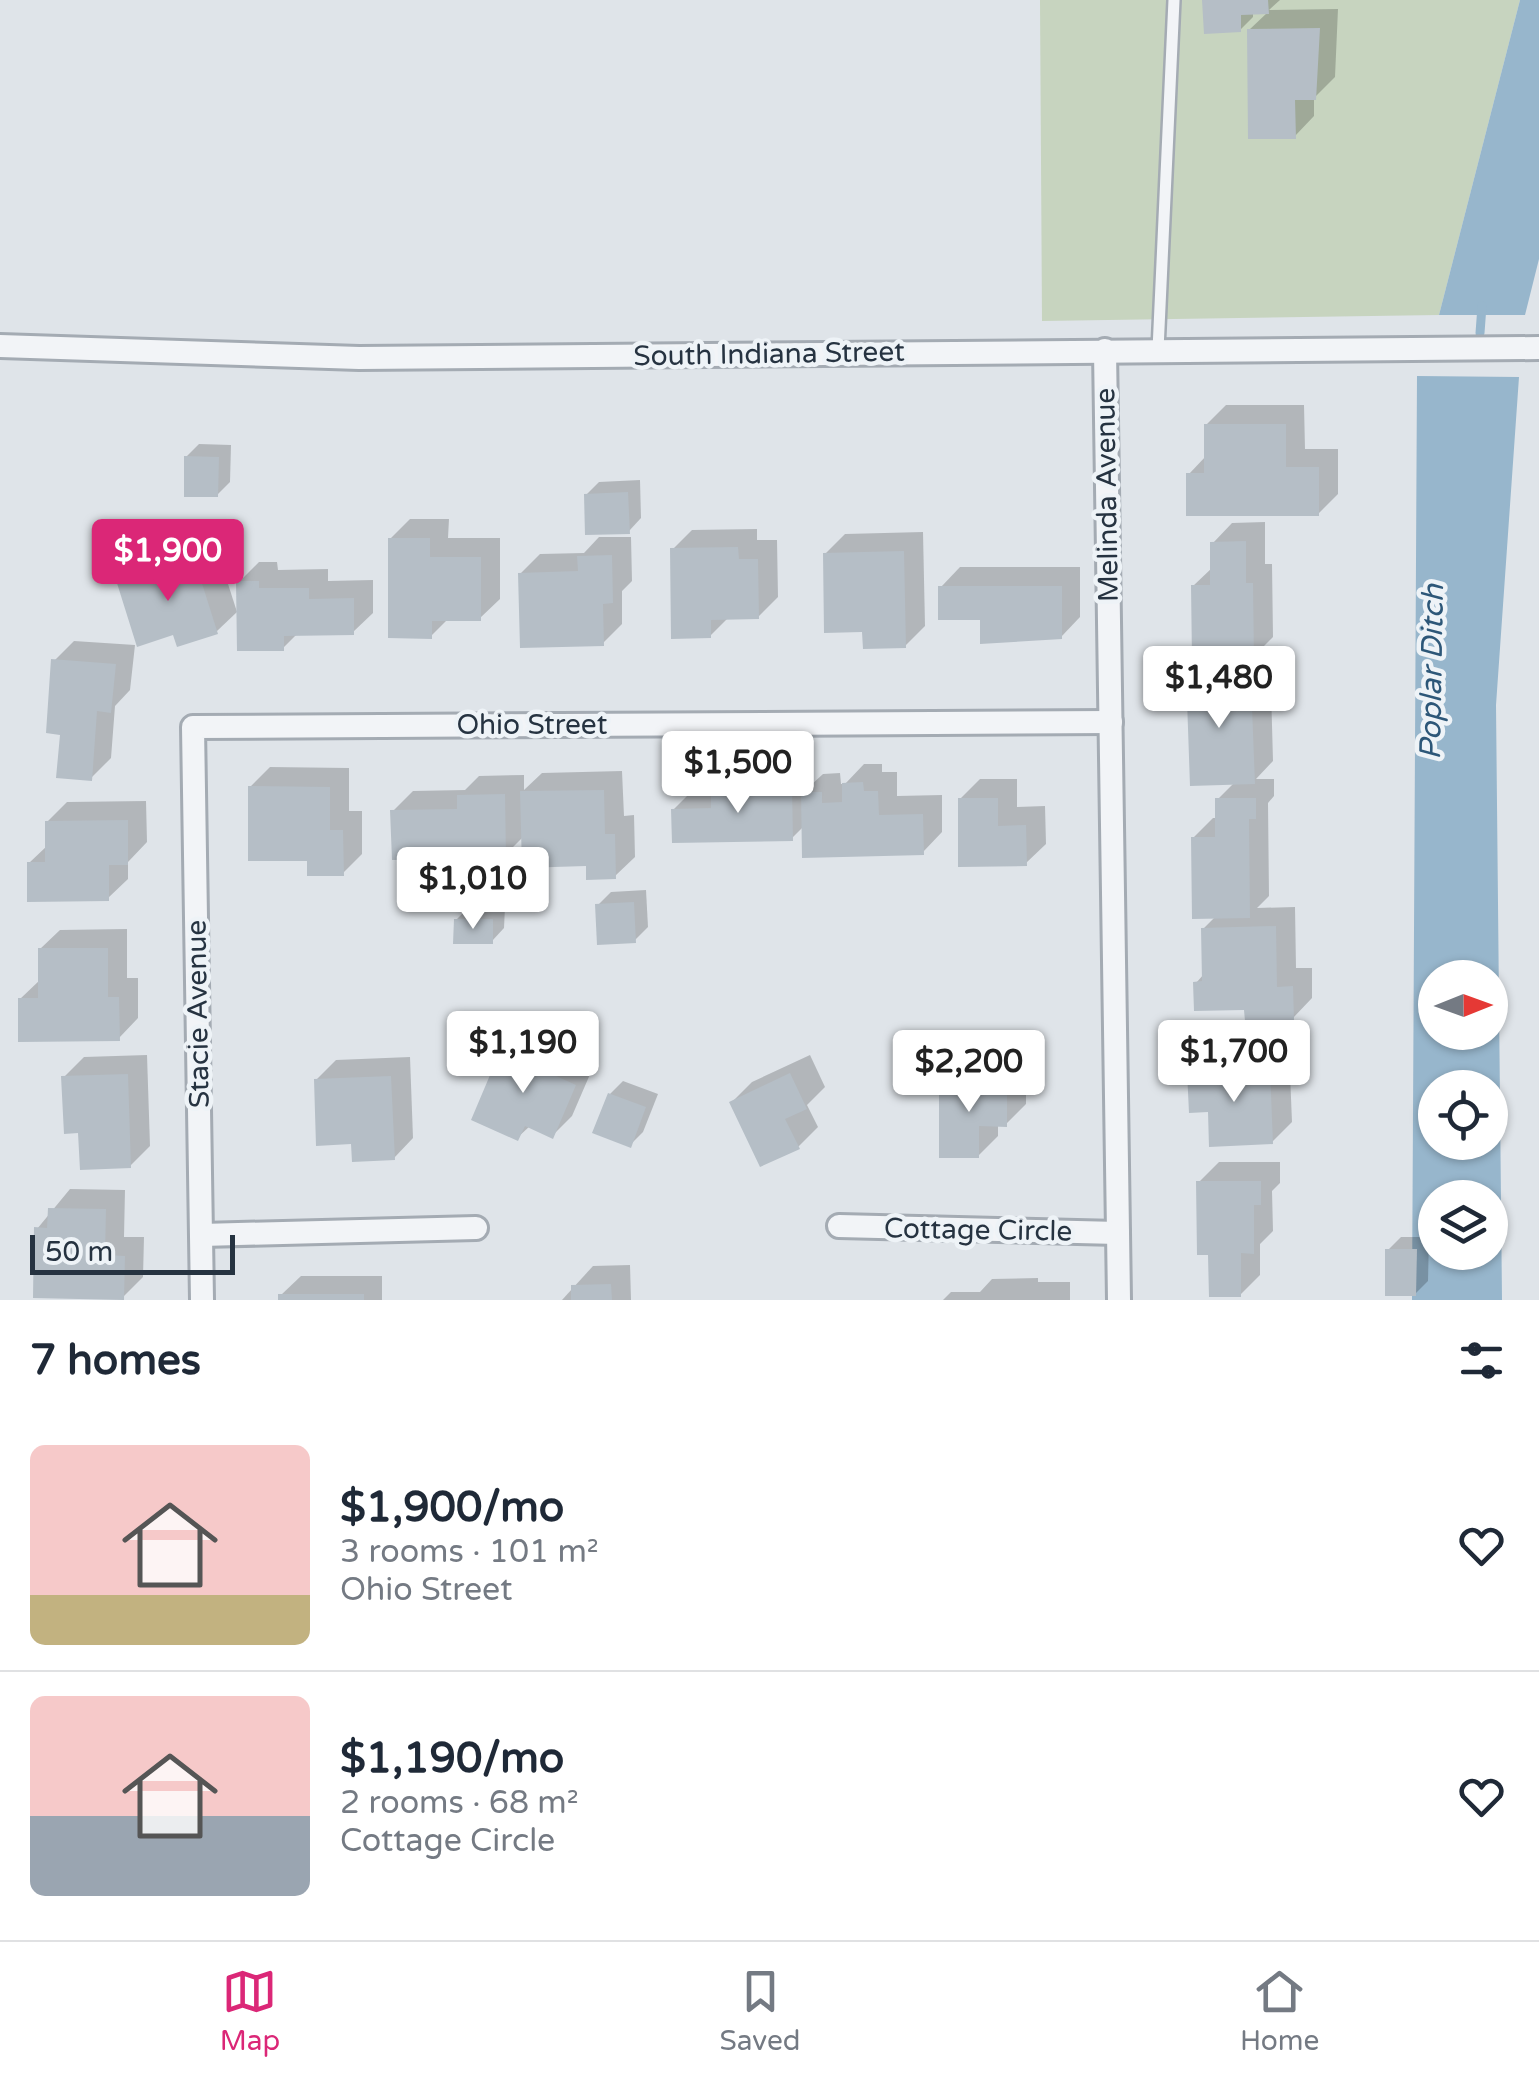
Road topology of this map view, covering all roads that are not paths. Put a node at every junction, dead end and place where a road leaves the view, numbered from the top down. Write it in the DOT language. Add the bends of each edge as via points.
graph roads {
  1 [pos="1174,0"];
  2 [pos="0,346"];
  3 [pos="1539,348"];
  4 [pos="1105,350"];
  5 [pos="1158,350"];
  6 [pos="1110,722"];
  7 [pos="193,728"];
  8 [pos="839,1226"];
  9 [pos="476,1228"];
  10 [pos="1118,1233"];
  11 [pos="202,1235"];
  12 [pos="202,1300"];
  13 [pos="1119,1300"];
  1 -- 5 [label="lane"];
  2 -- 4 [label="street, South Indiana Street" via="359,358"];
  3 -- 5 [label="street, South Indiana Street"];
  4 -- 5 [label="street, South Indiana Street"];
  4 -- 6 [label="street, Melinda Avenue"];
  6 -- 7 [label="street, Ohio Street"];
  6 -- 10 [label="street, Melinda Avenue"];
  7 -- 11 [label="street, Stacie Avenue"];
  8 -- 10 [label="street, Cottage Circle"];
  9 -- 11 [label="street"];
  10 -- 13 [label="street, Melinda Avenue"];
  11 -- 12 [label="street, Stacie Avenue"];
}
